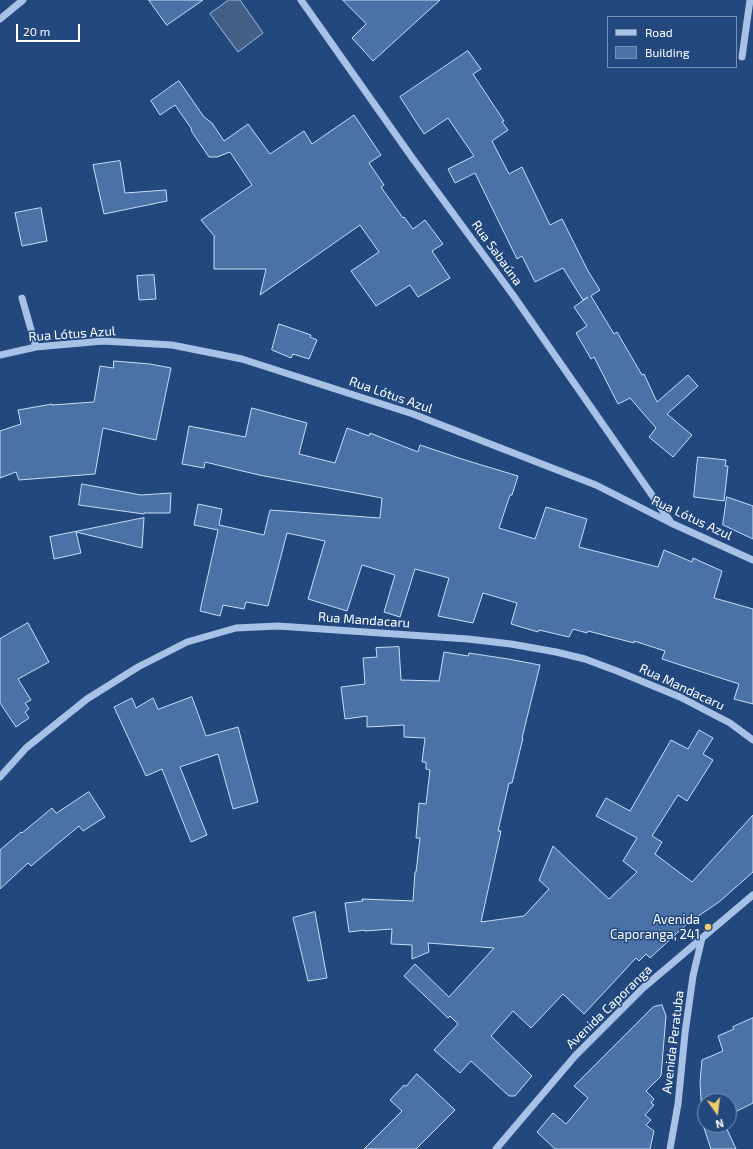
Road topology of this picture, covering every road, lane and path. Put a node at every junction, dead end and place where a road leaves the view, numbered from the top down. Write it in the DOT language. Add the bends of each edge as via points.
graph roads {
  1 [pos="23,0"];
  2 [pos="300,0"];
  3 [pos="750,0"];
  4 [pos="0,19"];
  5 [pos="742,57"];
  6 [pos="22,298"];
  7 [pos="36,348"];
  8 [pos="0,355"];
  9 [pos="671,523"];
  10 [pos="753,560"];
  11 [pos="753,740"];
  12 [pos="0,777"];
  13 [pos="753,895"];
  14 [pos="702,938"];
  15 [pos="496,1149"];
  16 [pos="670,1149"];
  1 -- 4 [label="street"];
  2 -- 9 [label="street, Rua Sabaúna" via="513,295"];
  3 -- 5 [label="street"];
  6 -- 7 [label="street"];
  7 -- 8 [label="street, Rua Lótus Azul"];
  7 -- 9 [label="street, Rua Lótus Azul" via="103,341 172,345 242,359 413,414 596,485"];
  9 -- 10 [label="street, Rua Lótus Azul"];
  11 -- 12 [label="street, Rua Mandacaru" via="730,723 680,697 585,659 556,652 460,639 278,626 236,628 186,642 112,683 87,699 26,748"];
  13 -- 14 [label="street, Avenida Caporanga"];
  14 -- 15 [label="street, Avenida Caporanga" via="643,988 575,1056"];
  14 -- 16 [label="street, Avenida Peratuba" via="693,976"];
}
